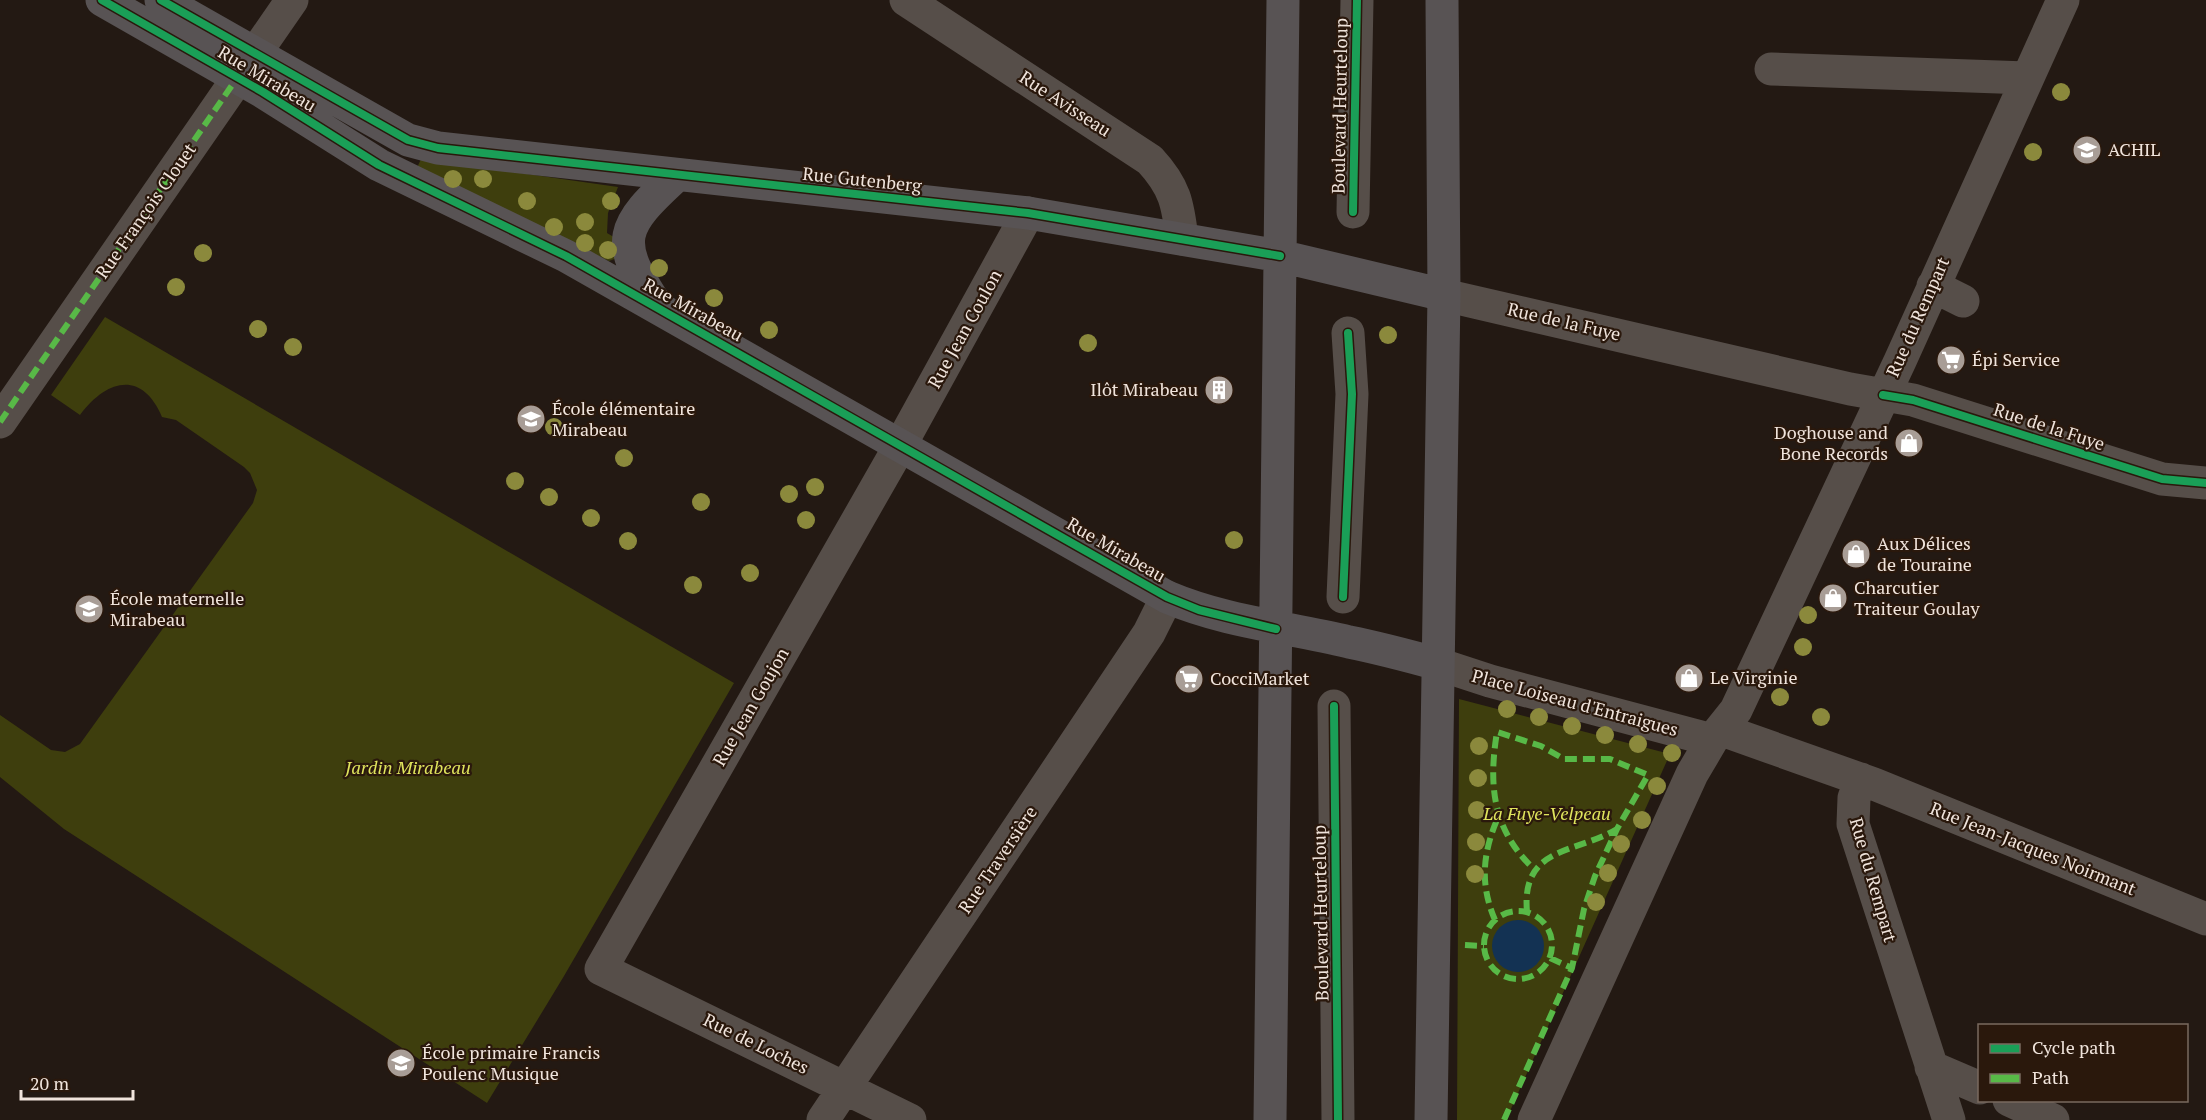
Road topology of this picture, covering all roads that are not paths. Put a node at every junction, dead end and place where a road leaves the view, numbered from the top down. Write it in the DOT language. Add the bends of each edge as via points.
graph roads {
  1 [pos="102,0"];
  2 [pos="161,0"];
  3 [pos="292,0"];
  4 [pos="906,0"];
  5 [pos="1283,0"];
  6 [pos="1357,0"];
  7 [pos="1442,0"];
  8 [pos="2063,0"];
  9 [pos="245,66"];
  10 [pos="1771,69"];
  11 [pos="2027,78"];
  12 [pos="438,148"];
  13 [pos="676,175"];
  14 [pos="1353,212"];
  15 [pos="1028,213"];
  16 [pos="1182,239"];
  17 [pos="1280,256"];
  18 [pos="1933,286"];
  19 [pos="1444,295"];
  20 [pos="1963,301"];
  21 [pos="659,309"];
  22 [pos="1348,333"];
  23 [pos="1883,395"];
  24 [pos="0,422"];
  25 [pos="901,444"];
  26 [pos="2206,483"];
  27 [pos="1167,597"];
  28 [pos="1343,597"];
  29 [pos="1276,629"];
  30 [pos="1438,664"];
  31 [pos="1334,706"];
  32 [pos="1717,735"];
  33 [pos="1861,779"];
  34 [pos="2206,919"];
  35 [pos="601,969"];
  36 [pos="1931,1067"];
  37 [pos="1978,1087"];
  38 [pos="844,1090"];
  39 [pos="2011,1102"];
  40 [pos="824,1120"];
  41 [pos="910,1120"];
  42 [pos="1270,1120"];
  43 [pos="1338,1120"];
  44 [pos="1431,1120"];
  45 [pos="1534,1120"];
  46 [pos="1948,1120"];
  47 [pos="2053,1120"];
  1 -- 9 [label="main road, Rue Mirabeau"];
  2 -- 9 [label="main road, Rue Mirabeau"];
  3 -- 9 [label="street, Rue François Clouet"];
  4 -- 16 [label="street, Rue Avisseau" via="1150,160 1170,182"];
  5 -- 17 [label="main road"];
  6 -- 14 [label="street, Boulevard Heurteloup"];
  7 -- 19 [label="main road"];
  8 -- 11 [label="street, Rue du Rempart"];
  9 -- 12 [label="main road, Rue Mirabeau" via="408,140"];
  9 -- 21 [label="main road, Rue Mirabeau" via="379,165 566,256"];
  9 -- 24 [label="street, Rue François Clouet"];
  10 -- 11 [label="street"];
  11 -- 18 [label="street, Rue du Rempart"];
  12 -- 13 [label="main road, Rue Gutenberg"];
  13 -- 15 [label="main road, Rue Gutenberg"];
  13 -- 21 [label="main road" via="634,218 628,241 635,272"];
  15 -- 16 [label="main road, Rue Gutenberg"];
  15 -- 25 [label="street, Rue Jean Coulon"];
  16 -- 17 [label="main road, Rue Gutenberg"];
  17 -- 19 [label="main road, Rue Gutenberg"];
  17 -- 29 [label="main road"];
  18 -- 20 [label="street"];
  18 -- 23 [label="street, Rue du Rempart"];
  19 -- 23 [label="street, Rue de la Fuye"];
  19 -- 30 [label="main road"];
  21 -- 25 [label="main road, Rue Mirabeau"];
  22 -- 28 [label="street" via="1352,394"];
  23 -- 26 [label="street, Rue de la Fuye" via="1913,400 2162,479"];
  23 -- 32 [label="street, Rue du Rempart" via="1736,710"];
  25 -- 27 [label="main road, Rue Mirabeau"];
  25 -- 35 [label="street, Rue Jean Goujon"];
  27 -- 29 [label="main road, Rue Mirabeau" via="1199,610"];
  27 -- 38 [label="street, Rue Traversière" via="1149,633"];
  29 -- 30 [label="main road, Rue Mirabeau" via="1348,641"];
  29 -- 42 [label="main road"];
  30 -- 32 [label="street, Place Loiseau d'Entraigues" via="1490,681"];
  30 -- 44 [label="main road"];
  31 -- 43 [label="street, Boulevard Heurteloup"];
  32 -- 33 [label="street"];
  32 -- 45 [label="street" via="1692,774"];
  33 -- 34 [label="street, Rue Jean-Jacques Noirmant"];
  33 -- 36 [label="street, Rue du Rempart" via="1854,798 1853,824"];
  35 -- 38 [label="street, Rue de Loches"];
  36 -- 37 [label="street"];
  36 -- 46 [label="street, Rue du Rempart"];
  38 -- 40 [label="street, Rue Traversière"];
  38 -- 41 [label="street, Rue de Loches"];
  39 -- 47 [label="street"];
}
